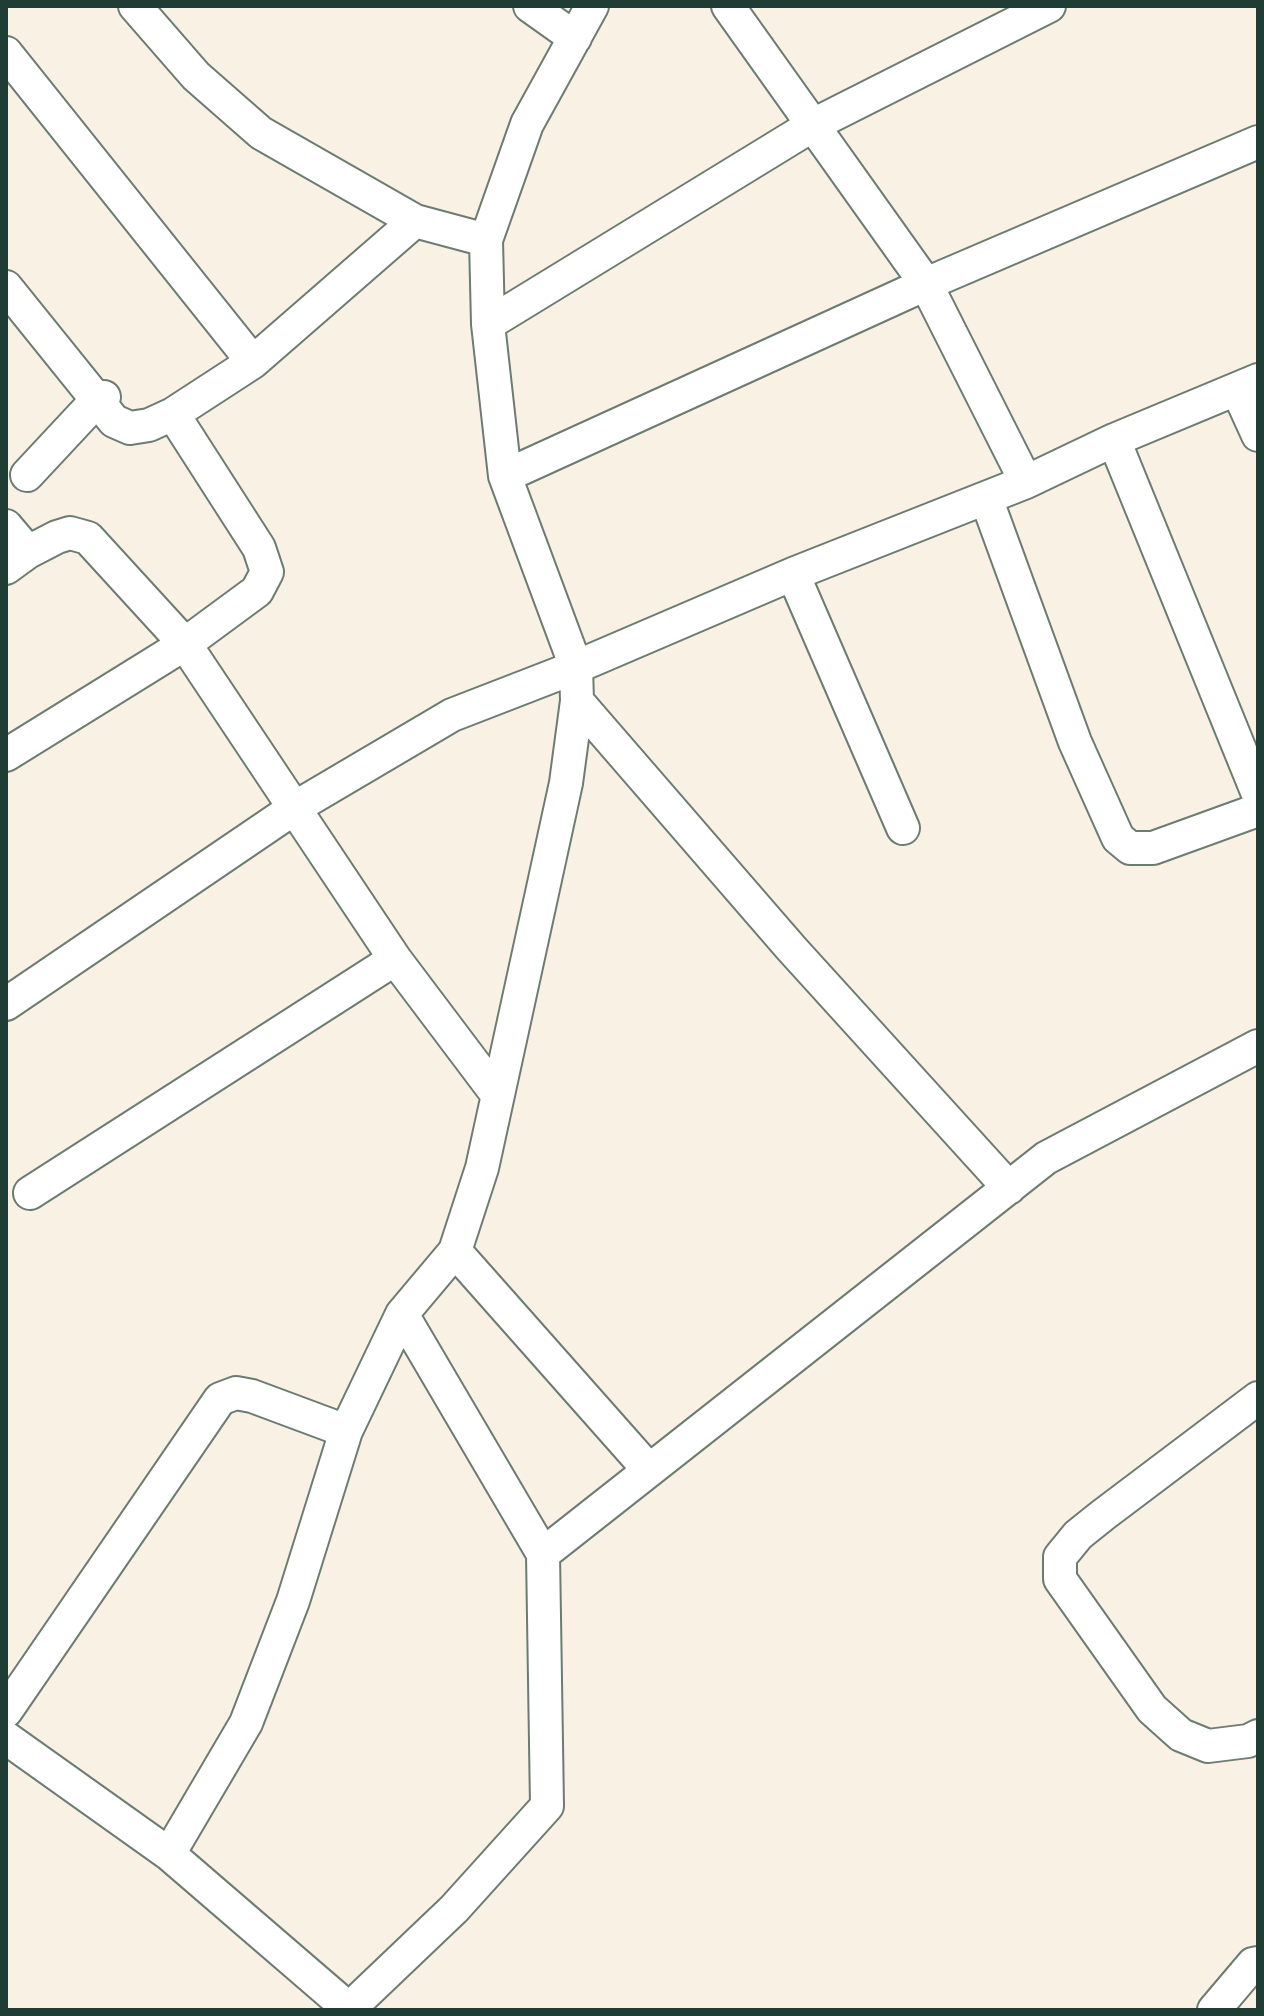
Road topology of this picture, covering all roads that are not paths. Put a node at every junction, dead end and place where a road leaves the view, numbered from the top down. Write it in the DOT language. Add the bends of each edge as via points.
graph roads {
  1 [pos="135,6"];
  2 [pos="530,6"];
  3 [pos="592,6"];
  4 [pos="728,6"];
  5 [pos="1049,6"];
  6 [pos="575,38"];
  7 [pos="6,53"];
  8 [pos="813,125"];
  9 [pos="1258,142"];
  10 [pos="415,221"];
  11 [pos="486,240"];
  12 [pos="926,284"];
  13 [pos="6,287"];
  14 [pos="488,324"];
  15 [pos="253,362"];
  16 [pos="1247,385"];
  17 [pos="101,399"];
  18 [pos="173,414"];
  19 [pos="1258,435"];
  20 [pos="1114,440"];
  21 [pos="27,475"];
  22 [pos="505,476"];
  23 [pos="1026,482"];
  24 [pos="986,498"];
  25 [pos="6,526"];
  26 [pos="17,560"];
  27 [pos="793,574"];
  28 [pos="185,644"];
  29 [pos="576,667"];
  30 [pos="577,701"];
  31 [pos="6,755"];
  32 [pos="1258,794"];
  33 [pos="296,807"];
  34 [pos="1258,810"];
  35 [pos="903,828"];
  36 [pos="395,959"];
  37 [pos="6,1004"];
  38 [pos="1258,1046"];
  39 [pos="496,1093"];
  40 [pos="1009,1188"];
  41 [pos="30,1193"];
  42 [pos="455,1251"];
  43 [pos="402,1314"];
  44 [pos="1258,1398"];
  45 [pos="346,1431"];
  46 [pos="649,1470"];
  47 [pos="543,1554"];
  48 [pos="6,1711"];
  49 [pos="1258,1736"];
  50 [pos="6,1738"];
  51 [pos="169,1854"];
  52 [pos="1258,1963"];
  53 [pos="349,2010"];
  54 [pos="1214,2010"];
  1 -- 10 [label="street" via="196,76 261,133"];
  2 -- 6 [label="street"];
  3 -- 6 [label="street"];
  4 -- 8 [label="street"];
  5 -- 8 [label="street"];
  6 -- 11 [label="street" via="527,124"];
  7 -- 15 [label="street"];
  8 -- 12 [label="street"];
  8 -- 14 [label="street"];
  9 -- 12 [label="street"];
  10 -- 11 [label="street"];
  10 -- 15 [label="street"];
  11 -- 14 [label="street"];
  12 -- 22 [label="street"];
  12 -- 23 [label="street"];
  13 -- 17 [label="street"];
  14 -- 22 [label="street"];
  15 -- 18 [label="street"];
  16 -- 19 [label="street"];
  16 -- 20 [label="street"];
  17 -- 18 [label="street" via="114,421 130,428"];
  17 -- 21 [label="street"];
  18 -- 28 [label="street" via="259,548 267,572 257,591"];
  20 -- 23 [label="street"];
  20 -- 32 [label="street"];
  22 -- 29 [label="street"];
  23 -- 24 [label="street"];
  24 -- 27 [label="street"];
  24 -- 34 [label="street" via="1075,742 1118,838 1130,848 1153,848"];
  25 -- 26 [label="street"];
  26 -- 28 [label="street" via="57,537 70,533 88,538"];
  27 -- 29 [label="street"];
  27 -- 35 [label="street"];
  28 -- 31 [label="street"];
  28 -- 33 [label="street"];
  29 -- 30 [label="street"];
  29 -- 33 [label="street" via="452,715"];
  30 -- 39 [label="street" via="566,783"];
  30 -- 40 [label="street"];
  33 -- 36 [label="street"];
  33 -- 37 [label="street"];
  36 -- 39 [label="street"];
  36 -- 41 [label="street"];
  38 -- 40 [label="street" via="1046,1158"];
  39 -- 42 [label="street" via="482,1168"];
  40 -- 46 [label="street"];
  42 -- 43 [label="street"];
  42 -- 46 [label="street"];
  43 -- 45 [label="street"];
  43 -- 47 [label="street"];
  44 -- 49 [label="street" via="1078,1535 1060,1557 1060,1579 1152,1709 1181,1735 1208,1746"];
  45 -- 48 [label="street" via="252,1396 236,1393 220,1399"];
  45 -- 51 [label="street" via="293,1601 246,1723"];
  46 -- 47 [label="street"];
  47 -- 53 [label="street" via="547,1806 454,1909"];
  50 -- 51 [label="street"];
  51 -- 53 [label="street"];
  52 -- 54 [label="street"];
}
